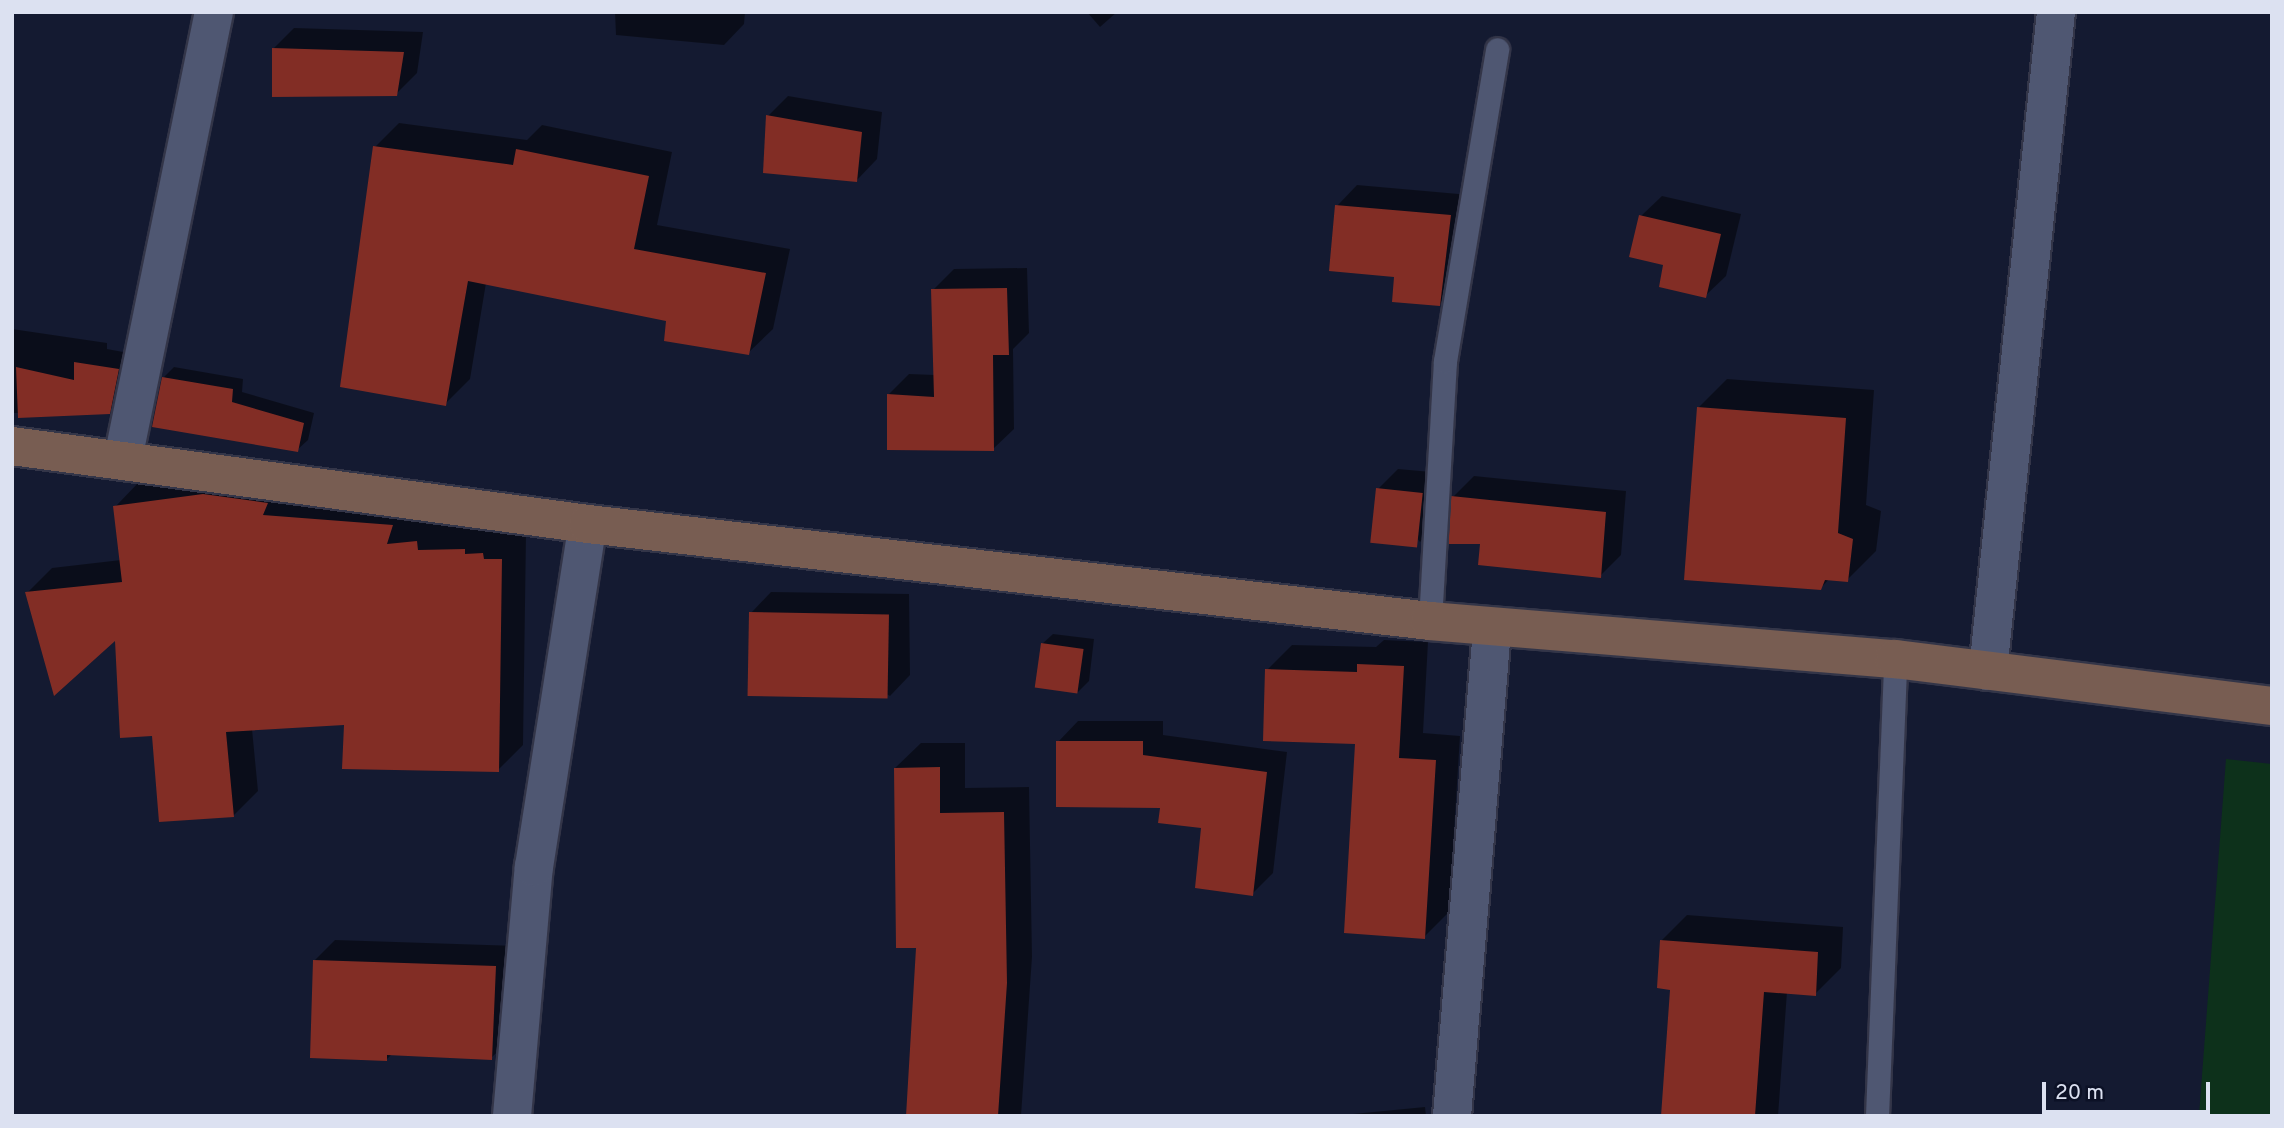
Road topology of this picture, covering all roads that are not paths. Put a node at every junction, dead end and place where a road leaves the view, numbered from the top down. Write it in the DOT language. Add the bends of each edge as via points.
graph roads {
  1 [pos="214,12"];
  2 [pos="2056,12"];
  3 [pos="1497,49"];
  4 [pos="12,446"];
  5 [pos="123,459"];
  6 [pos="588,524"];
  7 [pos="1430,621"];
  8 [pos="1492,628"];
  9 [pos="1895,659"];
  10 [pos="1988,671"];
  11 [pos="2272,706"];
  12 [pos="512,1116"];
  13 [pos="1452,1116"];
  14 [pos="1877,1116"];
  1 -- 5 [label="street"];
  2 -- 10 [label="street"];
  3 -- 7 [label="lane" via="1445,361"];
  4 -- 5 [label="main road"];
  5 -- 6 [label="main road"];
  6 -- 7 [label="main road"];
  6 -- 12 [label="street" via="534,867"];
  7 -- 8 [label="main road"];
  8 -- 9 [label="main road"];
  8 -- 13 [label="street"];
  9 -- 10 [label="main road"];
  9 -- 14 [label="lane"];
  10 -- 11 [label="main road"];
}
